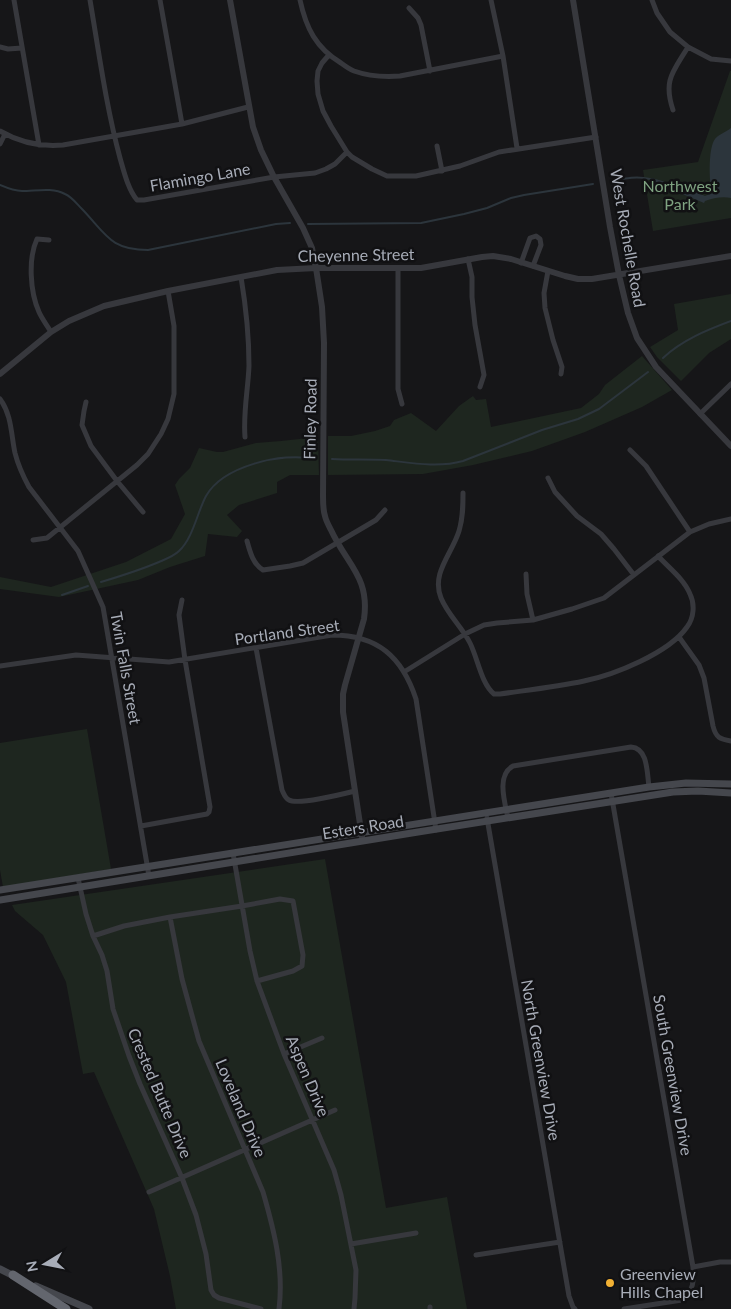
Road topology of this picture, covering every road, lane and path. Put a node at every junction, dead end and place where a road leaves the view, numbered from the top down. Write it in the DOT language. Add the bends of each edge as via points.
graph roads {
  1 [pos="14,0"];
  2 [pos="90,0"];
  3 [pos="160,0"];
  4 [pos="230,0"];
  5 [pos="300,0"];
  6 [pos="491,0"];
  7 [pos="573,0"];
  8 [pos="652,0"];
  9 [pos="409,8"];
  10 [pos="0,47"];
  11 [pos="688,47"];
  12 [pos="22,48"];
  13 [pos="328,56"];
  14 [pos="503,56"];
  15 [pos="731,61"];
  16 [pos="430,71"];
  17 [pos="248,107"];
  18 [pos="673,110"];
  19 [pos="182,124"];
  20 [pos="3,133"];
  21 [pos="114,136"];
  22 [pos="596,137"];
  23 [pos="0,144"];
  24 [pos="38,145"];
  25 [pos="437,146"];
  26 [pos="516,148"];
  27 [pos="347,152"];
  28 [pos="442,171"];
  29 [pos="274,177"];
  30 [pos="49,240"];
  31 [pos="731,256"];
  32 [pos="468,259"];
  33 [pos="521,262"];
  34 [pos="533,266"];
  35 [pos="316,268"];
  36 [pos="398,268"];
  37 [pos="548,271"];
  38 [pos="619,275"];
  39 [pos="241,277"];
  40 [pos="168,291"];
  41 [pos="51,332"];
  42 [pos="0,374"];
  43 [pos="561,374"];
  44 [pos="731,384"];
  45 [pos="480,387"];
  46 [pos="0,399"];
  47 [pos="86,402"];
  48 [pos="402,404"];
  49 [pos="700,414"];
  50 [pos="245,437"];
  51 [pos="731,446"];
  52 [pos="630,450"];
  53 [pos="548,478"];
  54 [pos="117,481"];
  55 [pos="463,493"];
  56 [pos="385,510"];
  57 [pos="143,512"];
  58 [pos="731,519"];
  59 [pos="60,527"];
  60 [pos="690,532"];
  61 [pos="33,540"];
  62 [pos="247,541"];
  63 [pos="338,544"];
  64 [pos="658,556"];
  65 [pos="526,574"];
  66 [pos="634,576"];
  67 [pos="182,600"];
  68 [pos="532,620"];
  69 [pos="465,634"];
  70 [pos="679,637"];
  71 [pos="359,638"];
  72 [pos="256,648"];
  73 [pos="112,657"];
  74 [pos="185,660"];
  75 [pos="0,666"];
  76 [pos="404,672"];
  77 [pos="731,741"];
  78 [pos="731,784"];
  79 [pos="650,787"];
  80 [pos="355,792"];
  81 [pos="611,793"];
  82 [pos="731,793"];
  83 [pos="613,802"];
  84 [pos="506,810"];
  85 [pos="486,813"];
  86 [pos="508,818"];
  87 [pos="435,821"];
  88 [pos="488,821"];
  89 [pos="141,826"];
  90 [pos="436,830"];
  91 [pos="361,833"];
  92 [pos="363,841"];
  93 [pos="233,853"];
  94 [pos="234,863"];
  95 [pos="148,867"];
  96 [pos="149,876"];
  97 [pos="78,878"];
  98 [pos="80,886"];
  99 [pos="0,890"];
  100 [pos="0,900"];
  101 [pos="242,906"];
  102 [pos="170,917"];
  103 [pos="93,936"];
  104 [pos="257,981"];
  105 [pos="322,1038"];
  106 [pos="284,1054"];
  107 [pos="335,1110"];
  108 [pos="313,1120"];
  109 [pos="245,1149"];
  110 [pos="182,1178"];
  111 [pos="149,1192"];
  112 [pos="416,1234"];
  113 [pos="560,1242"];
  114 [pos="351,1244"];
  115 [pos="476,1255"];
  116 [pos="731,1262"];
  117 [pos="693,1267"];
  118 [pos="0,1269"];
  119 [pos="12,1276"];
  120 [pos="66,1309"];
  121 [pos="89,1309"];
  122 [pos="261,1309"];
  123 [pos="278,1309"];
  124 [pos="354,1309"];
  125 [pos="576,1309"];
  126 [pos="625,1309"];
  1 -- 12 [label="street"];
  2 -- 21 [label="street, Flamingo Lane"];
  3 -- 19 [label="street"];
  4 -- 17 [label="street, Finley Road"];
  5 -- 13 [label="street" via="305,21"];
  6 -- 14 [label="street"];
  7 -- 22 [label="street, West Rochelle Road"];
  8 -- 11 [label="street" via="670,32"];
  9 -- 16 [label="street" via="422,24"];
  10 -- 12 [label="street"];
  11 -- 15 [label="street" via="711,59"];
  11 -- 18 [label="street" via="671,75 669,84"];
  12 -- 24 [label="street"];
  13 -- 16 [label="street" via="353,71 368,74 394,76"];
  13 -- 27 [label="street" via="318,71 318,94 323,111"];
  14 -- 16 [label="street"];
  14 -- 26 [label="street"];
  17 -- 19 [label="street"];
  17 -- 29 [label="street, Finley Road" via="259,144"];
  19 -- 21 [label="street"];
  20 -- 23 [label="street"];
  20 -- 24 [label="street"];
  21 -- 24 [label="street" via="63,145"];
  21 -- 29 [label="street, Flamingo Lane" via="137,200"];
  22 -- 26 [label="street"];
  22 -- 38 [label="street, West Rochelle Road"];
  25 -- 28 [label="street"];
  26 -- 28 [label="street"];
  27 -- 28 [label="street" via="387,176 416,176"];
  27 -- 29 [label="street, Flamingo Lane" via="335,164 315,173"];
  29 -- 35 [label="street, Finley Road" via="303,228"];
  30 -- 41 [label="street" via="37,239 33,246 32,282 38,311"];
  31 -- 38 [label="street, Cheyenne Street"];
  32 -- 33 [label="street, Cheyenne Street" via="493,256"];
  32 -- 36 [label="street, Cheyenne Street" via="421,268"];
  32 -- 45 [label="street" via="484,376"];
  33 -- 34 [label="street, Cheyenne Street"];
  33 -- 34 [label="street" via="530,238 536,236 540,238 540,245"];
  34 -- 37 [label="street, Cheyenne Street"];
  35 -- 36 [label="street, Cheyenne Street"];
  35 -- 39 [label="street, Cheyenne Street" via="277,270"];
  35 -- 63 [label="street, Finley Road" via="324,343 324,516"];
  36 -- 48 [label="street" via="398,389"];
  37 -- 38 [label="street, Cheyenne Street" via="578,279"];
  37 -- 43 [label="street" via="544,308 562,367"];
  38 -- 49 [label="street, West Rochelle Road" via="637,338 656,367"];
  39 -- 40 [label="street, Cheyenne Street"];
  39 -- 50 [label="street" via="248,326"];
  40 -- 41 [label="street, Cheyenne Street" via="104,306"];
  40 -- 54 [label="street" via="174,334 174,394 168,419 148,454"];
  41 -- 42 [label="street, Cheyenne Street"];
  44 -- 49 [label="street"];
  46 -- 59 [label="street, Twin Falls Street" via="9,416 15,453 23,476"];
  47 -- 54 [label="street" via="82,425 91,446"];
  49 -- 51 [label="street, West Rochelle Road"];
  52 -- 60 [label="street" via="646,466"];
  53 -- 66 [label="street" via="555,492 577,516 601,534"];
  54 -- 57 [label="street"];
  54 -- 59 [label="street"];
  55 -- 69 [label="street" via="459,532 440,569 438,588 448,612"];
  56 -- 63 [label="street" via="376,520"];
  58 -- 60 [label="street"];
  59 -- 61 [label="street" via="47,538"];
  59 -- 73 [label="street, Twin Falls Street" via="78,551 103,607"];
  60 -- 64 [label="street"];
  62 -- 63 [label="street" via="250,553 263,570 303,563"];
  63 -- 71 [label="street, Finley Road" via="363,586 366,607"];
  64 -- 66 [label="street"];
  64 -- 70 [label="street" via="686,585 691,595 692,615"];
  65 -- 68 [label="street"];
  66 -- 68 [label="street" via="604,598"];
  67 -- 74 [label="street" via="179,616"];
  68 -- 69 [label="street" via="497,622"];
  69 -- 70 [label="street" via="486,684 494,694 585,681 624,669"];
  69 -- 76 [label="street"];
  70 -- 77 [label="street" via="704,678 715,734"];
  71 -- 72 [label="street, Portland Street" via="332,635"];
  71 -- 76 [label="street, Portland Street" via="385,651"];
  71 -- 80 [label="street, Finley Road" via="343,694"];
  72 -- 74 [label="street, Portland Street"];
  72 -- 80 [label="street" via="285,796 299,801"];
  73 -- 74 [label="street, Portland Street" via="169,662"];
  73 -- 75 [label="street, Portland Street" via="76,655"];
  73 -- 89 [label="street, Twin Falls Street"];
  74 -- 89 [label="street" via="209,812"];
  76 -- 87 [label="street, Portland Street" via="416,699"];
  78 -- 79 [label="main road, Esters Road" via="686,783"];
  79 -- 81 [label="main road, Esters Road"];
  79 -- 84 [label="street" via="644,756 632,747 512,766 502,779"];
  80 -- 91 [label="street, Finley Road"];
  81 -- 83 [label="street, South Greenview Drive"];
  81 -- 84 [label="main road, Esters Road"];
  82 -- 83 [label="main road, Esters Road" via="673,792"];
  83 -- 86 [label="main road, Esters Road"];
  83 -- 117 [label="street, South Greenview Drive"];
  84 -- 85 [label="main road, Esters Road"];
  84 -- 86 [label="street"];
  85 -- 87 [label="main road, Esters Road"];
  85 -- 88 [label="street, North Greenview Drive"];
  86 -- 88 [label="main road, Esters Road"];
  87 -- 90 [label="street, Portland Street"];
  87 -- 91 [label="main road, Esters Road"];
  88 -- 90 [label="main road, Esters Road"];
  88 -- 113 [label="street, North Greenview Drive"];
  89 -- 95 [label="street, Twin Falls Street"];
  90 -- 92 [label="main road, Esters Road"];
  91 -- 92 [label="street, Finley Road"];
  91 -- 93 [label="main road, Esters Road"];
  92 -- 94 [label="main road, Esters Road"];
  93 -- 94 [label="street, Aspen Drive"];
  93 -- 95 [label="main road, Esters Road"];
  94 -- 96 [label="main road, Esters Road"];
  94 -- 101 [label="street, Aspen Drive"];
  95 -- 96 [label="street, Twin Falls Street"];
  95 -- 97 [label="main road, Esters Road"];
  96 -- 98 [label="main road, Esters Road"];
  97 -- 98 [label="street, Crested Butte Drive"];
  97 -- 99 [label="main road, Esters Road"];
  98 -- 100 [label="main road, Esters Road"];
  98 -- 103 [label="street, Crested Butte Drive"];
  101 -- 102 [label="street"];
  101 -- 104 [label="street, Aspen Drive"];
  101 -- 104 [label="street" via="280,899 294,901 302,966"];
  102 -- 103 [label="street"];
  102 -- 109 [label="street, Loveland Drive" via="197,1032"];
  103 -- 110 [label="street, Crested Butte Drive" via="102,955 113,1009 129,1056"];
  104 -- 106 [label="street, Aspen Drive"];
  105 -- 106 [label="street"];
  106 -- 108 [label="street, Aspen Drive"];
  107 -- 108 [label="street"];
  108 -- 109 [label="street"];
  108 -- 114 [label="street, Aspen Drive" via="334,1170"];
  109 -- 110 [label="street"];
  109 -- 123 [label="street, Loveland Drive" via="263,1192 276,1242 281,1279"];
  110 -- 111 [label="street"];
  110 -- 122 [label="street, Crested Butte Drive" via="196,1215 214,1295"];
  112 -- 114 [label="street"];
  113 -- 115 [label="street"];
  113 -- 125 [label="street, North Greenview Drive" via="569,1296"];
  114 -- 124 [label="street, Aspen Drive" via="356,1270"];
  116 -- 117 [label="street"];
  117 -- 126 [label="street, South Greenview Drive" via="694,1284 682,1300"];
  118 -- 119 [label="main road"];
  119 -- 120 [label="highway"];
  119 -- 121 [label="main road"];
}
